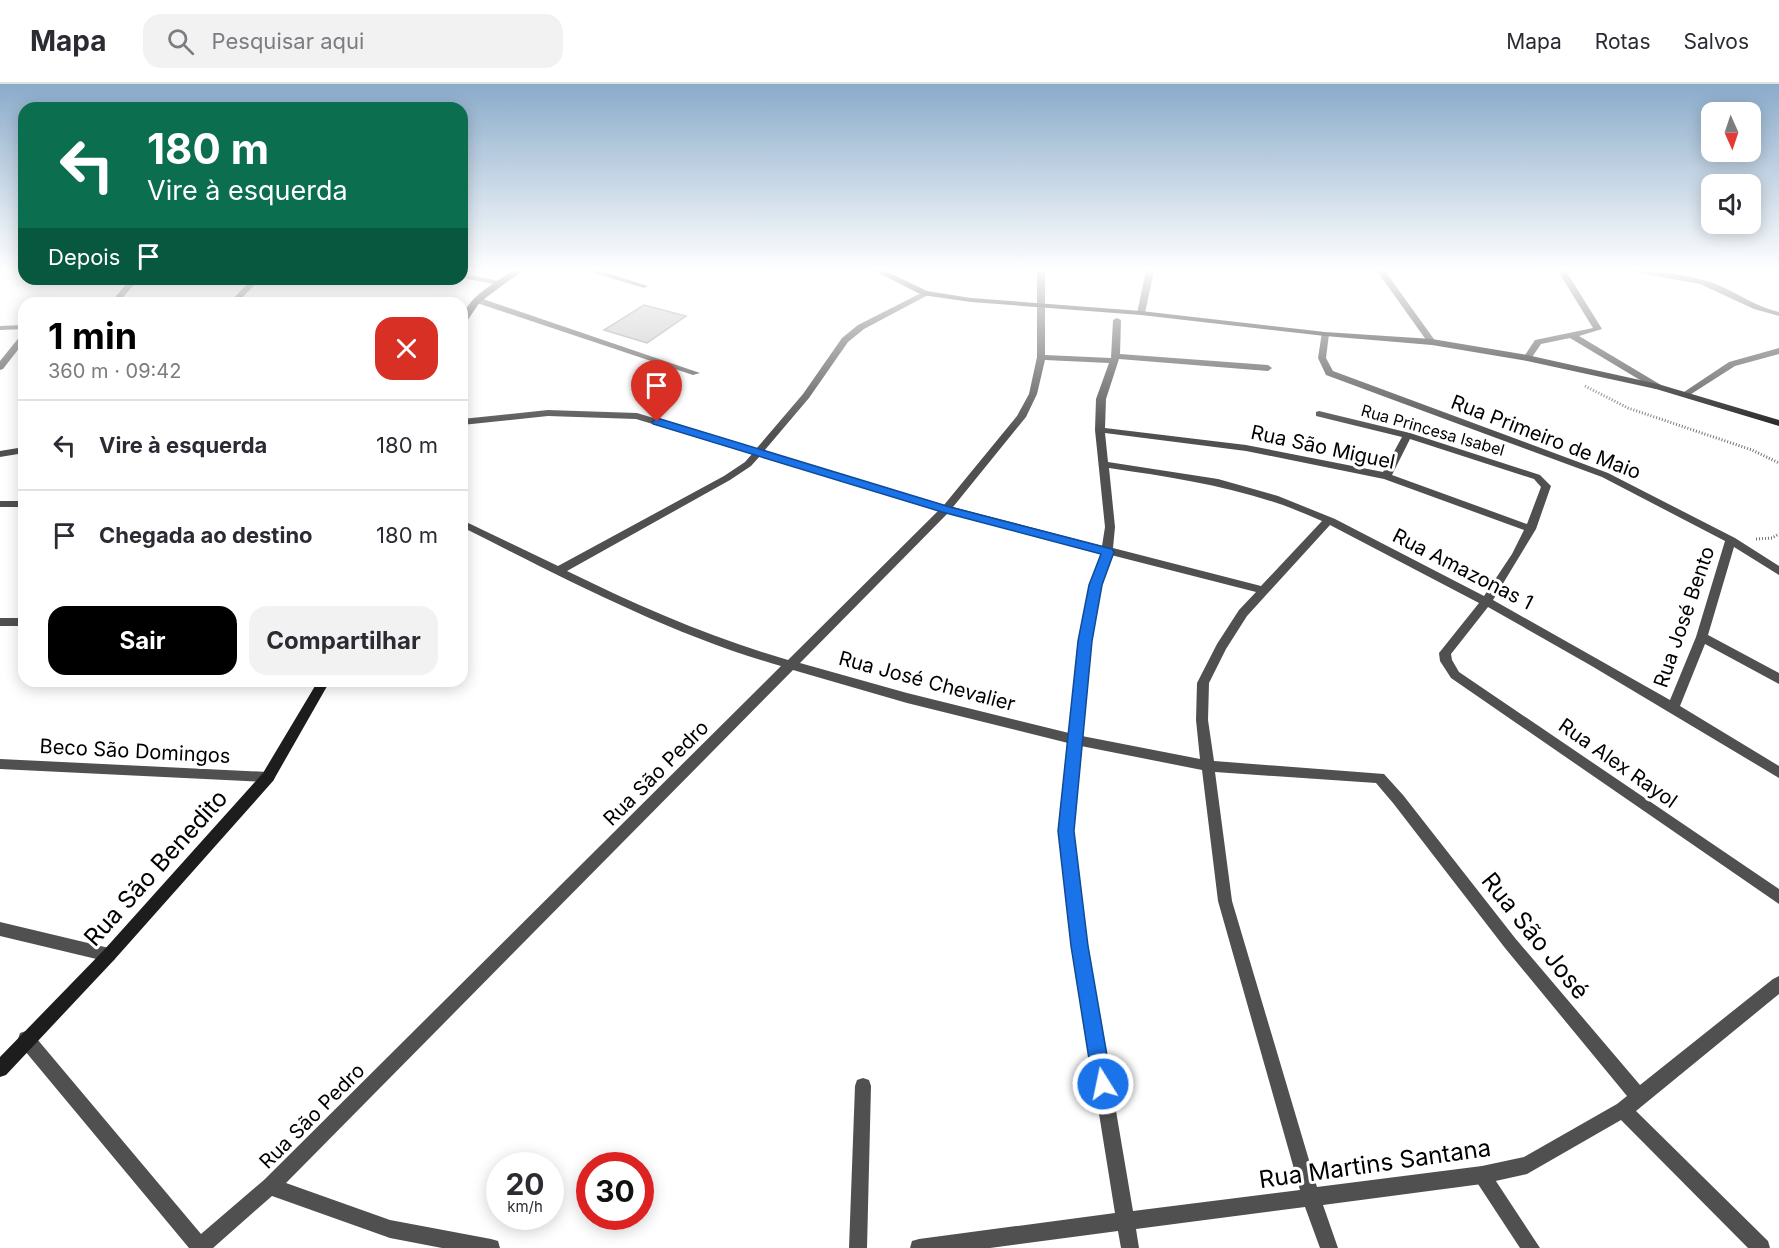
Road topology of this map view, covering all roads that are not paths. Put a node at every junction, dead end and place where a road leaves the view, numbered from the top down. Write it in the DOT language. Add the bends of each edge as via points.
graph roads {
  1 [pos="540,325"];
  2 [pos="864,325"];
  3 [pos="1041,325"];
  4 [pos="1117,325"];
  5 [pos="1249,325"];
  6 [pos="1420,325"];
  7 [pos="1598,325"];
  8 [pos="18,327"];
  9 [pos="0,328"];
  10 [pos="1325,334"];
  11 [pos="1570,334"];
  12 [pos="1432,342"];
  13 [pos="18,344"];
  14 [pos="1779,351"];
  15 [pos="1041,357"];
  16 [pos="1115,358"];
  17 [pos="1527,358"];
  18 [pos="0,367"];
  19 [pos="1268,368"];
  20 [pos="696,373"];
  21 [pos="1658,387"];
  22 [pos="1685,394"];
  23 [pos="1318,414"];
  24 [pos="468,421"];
  25 [pos="1779,423"];
  26 [pos="1100,430"];
  27 [pos="1407,435"];
  28 [pos="758,450"];
  29 [pos="18,451"];
  30 [pos="0,454"];
  31 [pos="1103,464"];
  32 [pos="1386,476"];
  33 [pos="0,504"];
  34 [pos="18,504"];
  35 [pos="946,509"];
  36 [pos="1328,520"];
  37 [pos="468,526"];
  38 [pos="1531,529"];
  39 [pos="1731,540"];
  40 [pos="1107,552"];
  41 [pos="560,570"];
  42 [pos="1779,571"];
  43 [pos="1265,591"];
  44 [pos="1489,601"];
  45 [pos="0,622"];
  46 [pos="18,622"];
  47 [pos="1701,637"];
  48 [pos="792,665"];
  49 [pos="1779,680"];
  50 [pos="320,687"];
  51 [pos="1673,707"];
  52 [pos="1074,739"];
  53 [pos="0,764"];
  54 [pos="1207,766"];
  55 [pos="1779,773"];
  56 [pos="268,777"];
  57 [pos="1398,799"];
  58 [pos="1779,897"];
  59 [pos="0,929"];
  60 [pos="109,955"];
  61 [pos="1779,984"];
  62 [pos="26,1039"];
  63 [pos="0,1070"];
  64 [pos="863,1086"];
  65 [pos="1640,1098"];
  66 [pos="1623,1110"];
  67 [pos="1482,1175"];
  68 [pos="270,1186"];
  69 [pos="1311,1197"];
  70 [pos="1126,1222"];
  71 [pos="200,1247"];
  72 [pos="491,1248"];
  73 [pos="858,1248"];
  74 [pos="919,1248"];
  75 [pos="1130,1248"];
  76 [pos="1329,1248"];
  77 [pos="1531,1248"];
  78 [pos="1761,1248"];
  1 -- 20 [label="street"];
  2 -- 28 [label="street" via="844,340 806,396"];
  3 -- 15 [label="street, Rua São Pedro"];
  4 -- 16 [label="street"];
  5 -- 10 [label="street"];
  6 -- 12 [label="street"];
  7 -- 11 [label="street" via="1594,331"];
  8 -- 9 [label="street"];
  10 -- 12 [label="street"];
  10 -- 39 [label="street, Rua Primeiro de Maio" via="1322,358 1329,373 1605,475"];
  11 -- 17 [label="street" via="1538,342"];
  11 -- 21 [label="street"];
  12 -- 17 [label="street"];
  13 -- 18 [label="street"];
  14 -- 22 [label="street" via="1732,364"];
  15 -- 16 [label="street"];
  15 -- 35 [label="street, Rua São Pedro" via="1033,394 1021,417"];
  16 -- 19 [label="street"];
  16 -- 26 [label="street" via="1101,399"];
  17 -- 21 [label="street"];
  21 -- 22 [label="street"];
  22 -- 25 [label="street"];
  23 -- 27 [label="street, Rua Princesa Isabel"];
  24 -- 28 [label="street" via="548,413 637,416"];
  26 -- 31 [label="street"];
  26 -- 32 [label="street, Rua São Miguel" via="1246,448"];
  27 -- 32 [label="street"];
  27 -- 38 [label="street, Rua Princesa Isabel" via="1537,477 1546,486"];
  28 -- 35 [label="street"];
  28 -- 41 [label="street" via="748,464 727,478"];
  29 -- 30 [label="street"];
  31 -- 36 [label="street, Rua Amazonas 1" via="1254,491"];
  31 -- 40 [label="street" via="1110,527"];
  32 -- 38 [label="street, Rua São Miguel"];
  33 -- 34 [label="street"];
  35 -- 40 [label="street"];
  35 -- 48 [label="street, Rua São Pedro"];
  36 -- 43 [label="street"];
  36 -- 44 [label="street, Rua Amazonas 1"];
  37 -- 41 [label="street, Rua José Chevalier"];
  38 -- 44 [label="street"];
  39 -- 42 [label="street, Rua Primeiro de Maio"];
  39 -- 47 [label="street, Rua José Bento"];
  40 -- 43 [label="street"];
  40 -- 52 [label="street" via="1095,585 1085,641"];
  41 -- 48 [label="street, Rua José Chevalier" via="623,603"];
  43 -- 54 [label="street" via="1243,613 1203,683"];
  44 -- 51 [label="street, Rua Amazonas 1"];
  44 -- 58 [label="street, Rua Alex Rayol" via="1445,653 1455,675"];
  45 -- 46 [label="street"];
  47 -- 49 [label="street"];
  47 -- 51 [label="street, Rua José Bento"];
  48 -- 52 [label="street, Rua José Chevalier"];
  48 -- 68 [label="street, Rua São Pedro"];
  50 -- 56 [label="street, Rua São Benedito"];
  51 -- 55 [label="street, Rua Amazonas 1"];
  52 -- 54 [label="street, Rua José Chevalier"];
  52 -- 70 [label="street" via="1066,831 1080,946"];
  53 -- 56 [label="street, Beco São Domingos"];
  54 -- 57 [label="street, Rua José Chevalier" via="1370,775 1386,783"];
  54 -- 69 [label="street" via="1225,901"];
  56 -- 60 [label="street, Rua São Benedito"];
  57 -- 65 [label="street, Rua São José" via="1510,943"];
  59 -- 60 [label="street"];
  60 -- 62 [label="street, Rua São Benedito"];
  61 -- 65 [label="street, Rua Martins Santana"];
  62 -- 63 [label="street, Rua São Benedito"];
  62 -- 71 [label="street"];
  64 -- 73 [label="street"];
  65 -- 66 [label="street, Rua Martins Santana"];
  66 -- 67 [label="street, Rua Martins Santana" via="1527,1165"];
  66 -- 78 [label="street"];
  67 -- 69 [label="street, Rua Martins Santana"];
  67 -- 77 [label="street"];
  68 -- 71 [label="street, Rua São Pedro"];
  68 -- 72 [label="street" via="390,1229"];
  69 -- 70 [label="street, Rua Martins Santana"];
  69 -- 76 [label="street"];
  70 -- 74 [label="street, Rua Martins Santana"];
  70 -- 75 [label="street"];
}
